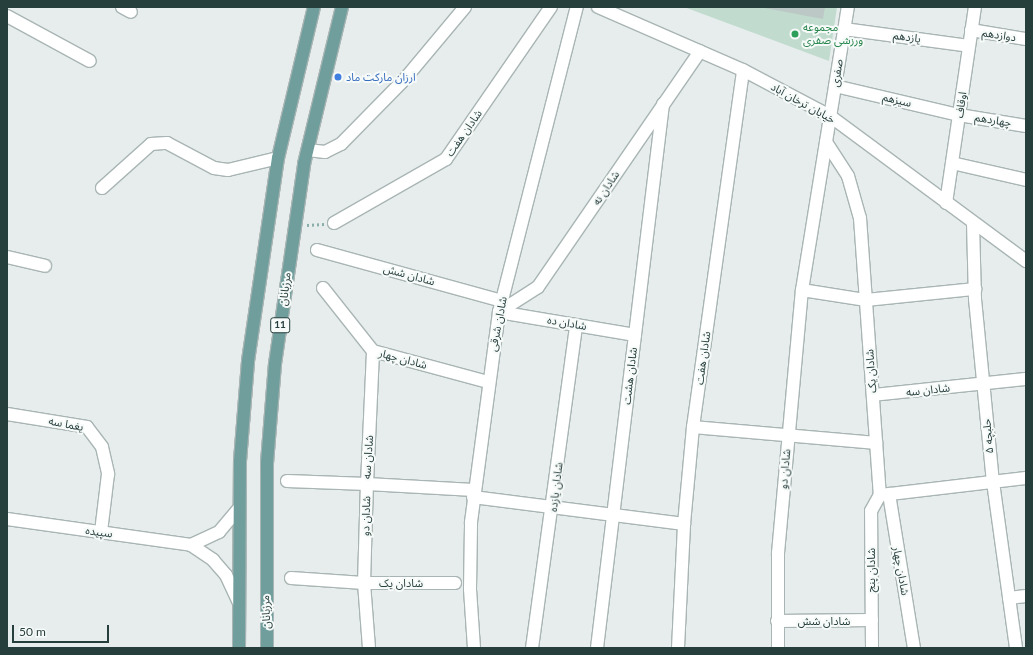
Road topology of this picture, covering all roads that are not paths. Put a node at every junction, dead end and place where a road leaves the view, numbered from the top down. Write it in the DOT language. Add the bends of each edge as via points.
graph roads {
  1 [pos="314,7"];
  2 [pos="342,7"];
  3 [pos="466,7"];
  4 [pos="551,7"];
  5 [pos="577,7"];
  6 [pos="598,7"];
  7 [pos="848,7"];
  8 [pos="975,7"];
  9 [pos="7,16"];
  10 [pos="844,29"];
  11 [pos="971,30"];
  12 [pos="1026,39"];
  13 [pos="969,46"];
  14 [pos="700,51"];
  15 [pos="90,61"];
  16 [pos="744,70"];
  17 [pos="835,86"];
  18 [pos="663,104"];
  19 [pos="959,115"];
  20 [pos="830,116"];
  21 [pos="1026,126"];
  22 [pos="826,142"];
  23 [pos="308,150"];
  24 [pos="278,158"];
  25 [pos="952,163"];
  26 [pos="1026,180"];
  27 [pos="102,188"];
  28 [pos="946,203"];
  29 [pos="334,223"];
  30 [pos="973,223"];
  31 [pos="317,250"];
  32 [pos="7,257"];
  33 [pos="1026,261"];
  34 [pos="45,266"];
  35 [pos="323,288"];
  36 [pos="975,289"];
  37 [pos="802,290"];
  38 [pos="866,300"];
  39 [pos="501,306"];
  40 [pos="576,325"];
  41 [pos="635,335"];
  42 [pos="373,351"];
  43 [pos="1026,379"];
  44 [pos="488,382"];
  45 [pos="983,384"];
  46 [pos="873,395"];
  47 [pos="7,414"];
  48 [pos="693,427"];
  49 [pos="788,434"];
  50 [pos="876,443"];
  51 [pos="1026,478"];
  52 [pos="287,481"];
  53 [pos="993,482"];
  54 [pos="367,484"];
  55 [pos="474,494"];
  56 [pos="884,494"];
  57 [pos="239,508"];
  58 [pos="553,510"];
  59 [pos="613,517"];
  60 [pos="9,522"];
  61 [pos="684,524"];
  62 [pos="101,532"];
  63 [pos="191,545"];
  64 [pos="291,578"];
  65 [pos="364,583"];
  66 [pos="455,583"];
  67 [pos="1026,596"];
  68 [pos="1009,598"];
  69 [pos="238,600"];
  70 [pos="872,620"];
  71 [pos="777,621"];
  72 [pos="239,648"];
  73 [pos="267,648"];
  74 [pos="369,648"];
  75 [pos="474,648"];
  76 [pos="532,648"];
  77 [pos="597,648"];
  78 [pos="678,648"];
  79 [pos="778,648"];
  80 [pos="872,648"];
  81 [pos="914,648"];
  82 [pos="1016,648"];
  1 -- 24 [label="main road, 11"];
  2 -- 23 [label="main road, مرزبانان / 11"];
  3 -- 23 [label="street" via="404,80 341,144 325,152"];
  4 -- 29 [label="street, شادان هفت" via="446,159"];
  5 -- 39 [label="street, شادان شرقی"];
  6 -- 14 [label="street, خیابان ترخان آباد"];
  7 -- 10 [label="street, صفری"];
  8 -- 11 [label="street, اوقاف"];
  9 -- 15 [label="street"];
  10 -- 13 [label="street, یازدهم"];
  10 -- 17 [label="street, صفری"];
  11 -- 12 [label="street, دوازدهم"];
  11 -- 13 [label="street, اوقاف"];
  13 -- 19 [label="street, اوقاف"];
  14 -- 16 [label="street, خیابان ترخان آباد"];
  14 -- 18 [label="street, شادان نه"];
  16 -- 20 [label="street, خیابان ترخان آباد"];
  16 -- 48 [label="street, شادان هفت"];
  17 -- 19 [label="street, سیزهم"];
  17 -- 20 [label="street, صفری"];
  18 -- 39 [label="street, شادان نه" via="538,287"];
  18 -- 41 [label="street, شادان هشت"];
  19 -- 21 [label="street, چهاردهم"];
  19 -- 25 [label="street, اوقاف"];
  20 -- 22 [label="street, شادان دو"];
  20 -- 28 [label="street, خیابان ترخان آباد"];
  22 -- 37 [label="street, شادان دو"];
  22 -- 38 [label="street, شادان یک" via="848,176 860,218"];
  23 -- 73 [label="main road, مرزبانان / 11" via="294,226 275,364 267,463"];
  24 -- 27 [label="street" via="228,170 214,168 167,143 151,144"];
  24 -- 57 [label="main road, 11" via="248,361"];
  25 -- 26 [label="street"];
  25 -- 28 [label="street, اوقاف"];
  28 -- 30 [label="street, خیابان ترخان آباد"];
  30 -- 33 [label="street, خیابان ترخان آباد"];
  30 -- 36 [label="street, حلبچه ۵"];
  31 -- 39 [label="street, شادان شش"];
  32 -- 34 [label="street"];
  35 -- 42 [label="street, شادان چهار"];
  36 -- 38 [label="street"];
  36 -- 45 [label="street, حلبچه ۵"];
  37 -- 38 [label="street"];
  37 -- 49 [label="street, شادان دو"];
  38 -- 46 [label="street, شادان یک"];
  39 -- 40 [label="street, شادان ده"];
  39 -- 44 [label="street, شادان شرقی"];
  40 -- 41 [label="street, شادان ده"];
  40 -- 58 [label="street, شادان یازده"];
  41 -- 59 [label="street, شادان هشت"];
  42 -- 44 [label="street, شادان چهار"];
  42 -- 54 [label="street, شادان سه"];
  43 -- 45 [label="street, شادان سه"];
  44 -- 55 [label="street, شادان شرقی"];
  45 -- 46 [label="street, شادان سه"];
  45 -- 53 [label="street, حلبچه ۵"];
  46 -- 50 [label="street, شادان یک"];
  47 -- 62 [label="street, یغما سه" via="87,427 102,447 108,474"];
  48 -- 49 [label="street"];
  48 -- 61 [label="street, شادان هفت"];
  49 -- 50 [label="street"];
  49 -- 71 [label="street, شادان دو" via="778,553"];
  50 -- 56 [label="street, شادان یک"];
  51 -- 53 [label="street"];
  52 -- 54 [label="street, شادان سه"];
  53 -- 56 [label="street"];
  53 -- 68 [label="street, حلبچه ۵"];
  54 -- 55 [label="street, شادان دو"];
  54 -- 65 [label="street, شادان دو"];
  55 -- 58 [label="street, شادان دو"];
  55 -- 75 [label="street, شادان شرقی" via="470,589"];
  56 -- 70 [label="street, شادان پنج" via="871,511"];
  56 -- 81 [label="street, شادان چهار"];
  57 -- 63 [label="street" via="219,532"];
  57 -- 69 [label="main road, 11"];
  58 -- 59 [label="street, شادان دو"];
  58 -- 76 [label="street, شادان یازده"];
  59 -- 61 [label="street, شادان دو"];
  59 -- 77 [label="street, شادان هشت"];
  60 -- 62 [label="street, سپیده"];
  61 -- 78 [label="street, شادان هفت"];
  62 -- 63 [label="street, سپیده"];
  63 -- 69 [label="street, سپیده" via="213,560 226,575"];
  64 -- 65 [label="street"];
  65 -- 66 [label="street, شادان یک"];
  65 -- 74 [label="street, شادان یک"];
  67 -- 68 [label="street"];
  68 -- 82 [label="street, حلبچه ۵"];
  69 -- 72 [label="main road, 11"];
  70 -- 71 [label="street, شادان شش"];
  70 -- 80 [label="street, شادان پنج"];
  71 -- 79 [label="street, شادان دو"];
}
